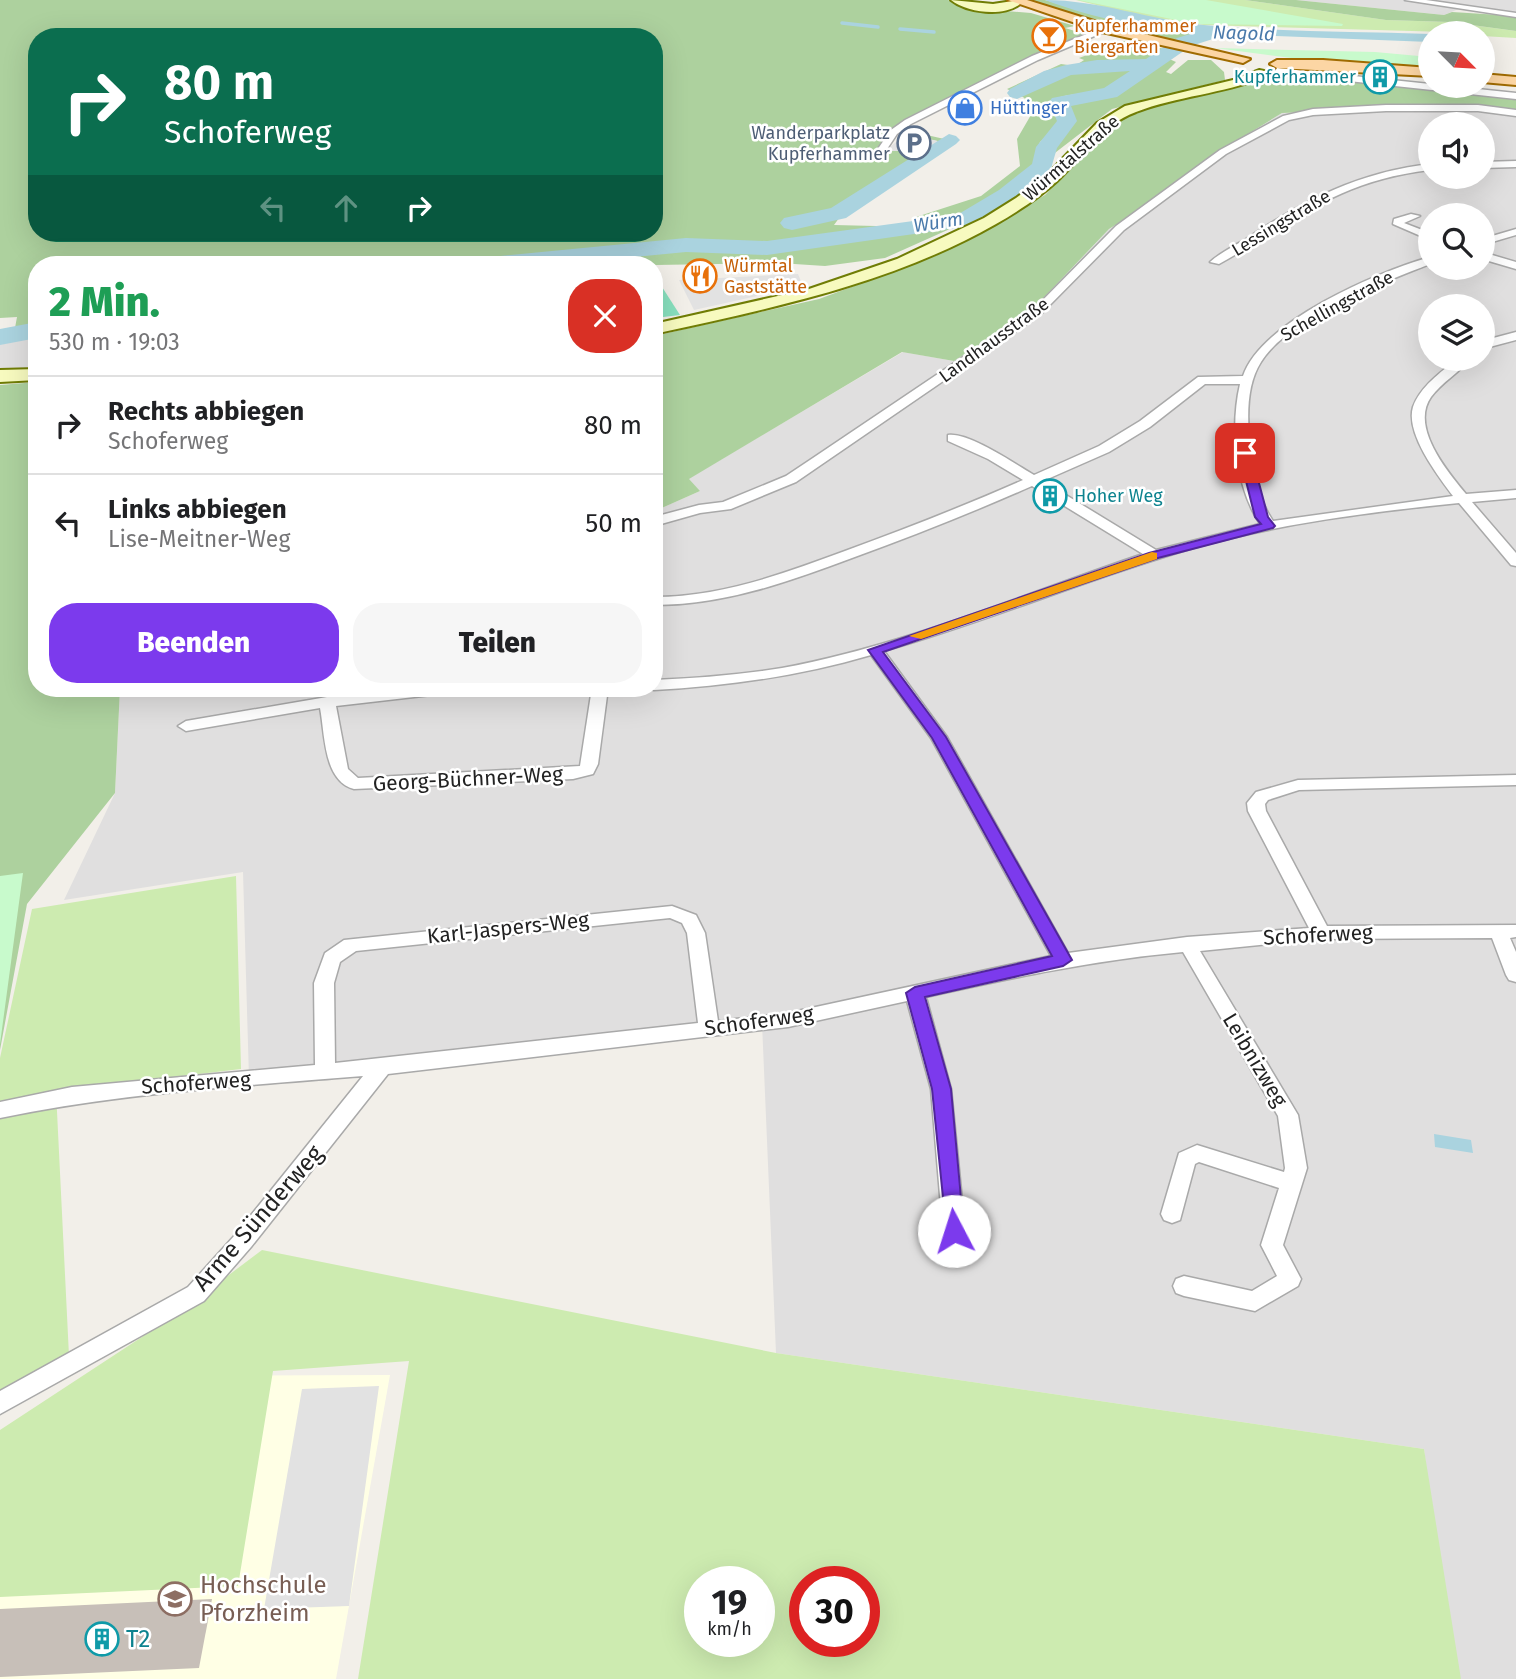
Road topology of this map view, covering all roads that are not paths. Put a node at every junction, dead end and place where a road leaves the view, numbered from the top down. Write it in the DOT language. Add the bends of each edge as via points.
graph roads {
  1 [pos="1409,0"];
  2 [pos="959,1"];
  3 [pos="1009,2"];
  4 [pos="1516,15"];
  5 [pos="1107,29"];
  6 [pos="1201,50"];
  7 [pos="1239,64"];
  8 [pos="1323,64"];
  9 [pos="1278,67"];
  10 [pos="1418,73"];
  11 [pos="1418,73"];
  12 [pos="1259,74"];
  13 [pos="1495,79"];
  14 [pos="1516,81"];
  15 [pos="1214,87"];
  16 [pos="1516,96"];
  17 [pos="1516,113"];
  18 [pos="880,153"];
  19 [pos="1516,164"];
  20 [pos="1495,165"];
  21 [pos="1418,168"];
  22 [pos="1415,216"];
  23 [pos="1418,232"];
  24 [pos="1516,232"];
  25 [pos="1495,238"];
  26 [pos="1495,259"];
  27 [pos="1214,262"];
  28 [pos="1418,265"];
  29 [pos="1516,266"];
  30 [pos="663,327"];
  31 [pos="1516,336"];
  32 [pos="1495,340"];
  33 [pos="1452,371"];
  34 [pos="28,374"];
  35 [pos="0,376"];
  36 [pos="1247,380"];
  37 [pos="953,438"];
  38 [pos="1032,481"];
  39 [pos="1516,494"];
  40 [pos="1461,498"];
  41 [pos="663,519"];
  42 [pos="1269,526"];
  43 [pos="1154,555"];
  44 [pos="1516,562"];
  45 [pos="663,601"];
  46 [pos="875,650"];
  47 [pos="663,684"];
  48 [pos="371,697"];
  49 [pos="599,697"];
  50 [pos="327,702"];
  51 [pos="186,726"];
  52 [pos="1516,780"];
  53 [pos="1507,931"];
  54 [pos="1321,933"];
  55 [pos="1187,944"];
  56 [pos="1063,960"];
  57 [pos="1516,975"];
  58 [pos="915,993"];
  59 [pos="709,1029"];
  60 [pos="382,1067"];
  61 [pos="325,1072"];
  62 [pos="0,1110"];
  63 [pos="1292,1183"];
  64 [pos="1172,1214"];
  65 [pos="954,1231"];
  66 [pos="1184,1286"];
  67 [pos="0,1403"];
  1 -- 4 [label="street"];
  2 -- 3 [label="main road"];
  3 -- 5 [label="main road"];
  5 -- 6 [label="main road"];
  5 -- 18 [label="street" via="1035,58 908,122 894,132"];
  6 -- 7 [label="main road"];
  6 -- 8 [label="main road"];
  7 -- 9 [label="main road" via="1258,59"];
  7 -- 12 [label="main road"];
  7 -- 15 [label="main road, Würmtalstraße" via="1237,77"];
  8 -- 9 [label="main road"];
  8 -- 10 [label="main road"];
  9 -- 11 [label="main road"];
  9 -- 12 [label="main road"];
  9 -- 16 [label="street"];
  12 -- 15 [label="main road, Würmtalstraße"];
  13 -- 14 [label="main road"];
  15 -- 30 [label="main road, Würmtalstraße" via="1130,109 1102,126 1051,179 1021,201 990,221 903,262 814,293"];
  17 -- 41 [label="street, Landhausstraße" via="1478,108 1386,108 1286,118 1223,152 1119,228 1038,312 791,479 726,506"];
  19 -- 20 [label="street"];
  21 -- 27 [label="street, Lessingstraße" via="1351,184 1305,206"];
  22 -- 23 [label="street" via="1398,224"];
  24 -- 25 [label="street"];
  26 -- 29 [label="street"];
  28 -- 36 [label="street, Schellingstraße" via="1310,316 1269,344"];
  31 -- 32 [label="street"];
  33 -- 40 [label="street" via="1419,411 1423,439"];
  34 -- 35 [label="main road"];
  36 -- 38 [label="street" via="1202,380 1104,449"];
  36 -- 42 [label="street, Schellingstraße" via="1242,435 1247,472"];
  37 -- 38 [label="street"];
  38 -- 43 [label="street"];
  38 -- 45 [label="street" via="955,515 760,587"];
  39 -- 40 [label="street"];
  40 -- 42 [label="street"];
  40 -- 44 [label="street"];
  42 -- 43 [label="street"];
  43 -- 46 [label="street"];
  46 -- 47 [label="street" via="806,668"];
  46 -- 56 [label="street" via="939,737"];
  48 -- 50 [label="street"];
  49 -- 50 [label="street, Georg-Büchner-Weg" via="587,770 354,783 340,771"];
  50 -- 51 [label="street"];
  52 -- 54 [label="street" via="1298,785 1262,796 1257,811"];
  53 -- 54 [label="street, Schoferweg"];
  53 -- 57 [label="street"];
  54 -- 55 [label="street, Schoferweg"];
  55 -- 56 [label="street, Schoferweg"];
  55 -- 63 [label="street, Leibnizweg" via="1288,1115 1296,1168"];
  56 -- 58 [label="street, Schoferweg"];
  58 -- 59 [label="street, Schoferweg" via="788,1020"];
  58 -- 65 [label="street" via="942,1089"];
  59 -- 60 [label="street, Schoferweg"];
  59 -- 61 [label="street, Karl-Jaspers-Weg" via="696,933 689,919 672,912 364,943 341,950 327,971"];
  60 -- 61 [label="street, Schoferweg"];
  60 -- 67 [label="street, Arme Sünderweg" via="196,1294"];
  61 -- 62 [label="street, Schoferweg" via="120,1089"];
  63 -- 64 [label="street" via="1196,1153 1186,1159"];
  63 -- 66 [label="street, Leibnizweg" via="1272,1245 1290,1279 1255,1301"];
}
